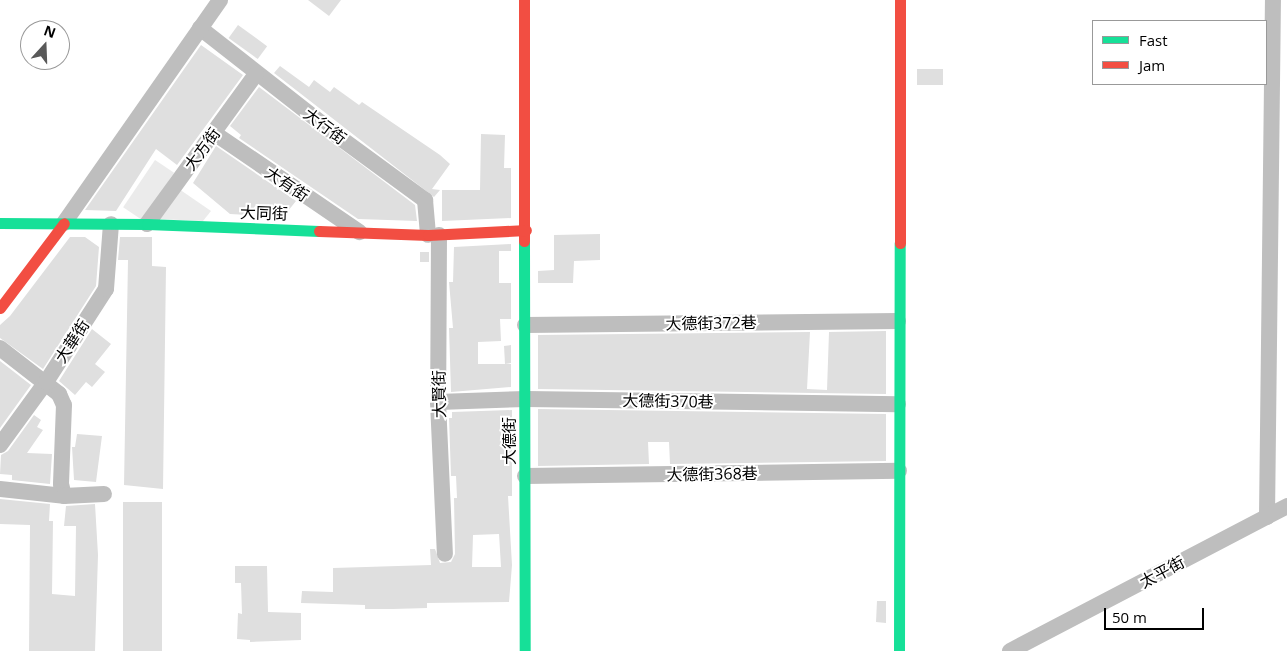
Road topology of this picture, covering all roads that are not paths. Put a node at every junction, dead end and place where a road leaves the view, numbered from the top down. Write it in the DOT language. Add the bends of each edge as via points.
graph roads {
  1 [pos="220,0"];
  2 [pos="524,0"];
  3 [pos="900,0"];
  4 [pos="1273,0"];
  5 [pos="200,28"];
  6 [pos="256,74"];
  7 [pos="214,133"];
  8 [pos="0,223"];
  9 [pos="64,223"];
  10 [pos="111,224"];
  11 [pos="148,224"];
  12 [pos="526,230"];
  13 [pos="361,233"];
  14 [pos="433,235"];
  15 [pos="0,308"];
  16 [pos="898,321"];
  17 [pos="525,325"];
  18 [pos="0,348"];
  19 [pos="46,382"];
  20 [pos="526,399"];
  21 [pos="438,402"];
  22 [pos="898,404"];
  23 [pos="0,446"];
  24 [pos="899,472"];
  25 [pos="525,476"];
  26 [pos="0,489"];
  27 [pos="104,494"];
  28 [pos="64,496"];
  29 [pos="1287,506"];
  30 [pos="1267,517"];
  31 [pos="445,554"];
  32 [pos="524,651"];
  33 [pos="899,651"];
  34 [pos="1010,651"];
  1 -- 5 [label="street"];
  2 -- 12 [label="street, 大德街"];
  3 -- 16 [label="street"];
  4 -- 30 [label="street"];
  5 -- 6 [label="street, 大行街"];
  5 -- 9 [label="street"];
  6 -- 7 [label="street, 大方街"];
  6 -- 14 [label="street, 大行街" via="425,200"];
  7 -- 11 [label="street, 大方街"];
  7 -- 13 [label="street, 大有街"];
  8 -- 9 [label="street, 大同街"];
  9 -- 10 [label="street, 大同街"];
  9 -- 15 [label="street"];
  10 -- 11 [label="street, 大同街"];
  10 -- 19 [label="street, 大華街" via="106,289"];
  11 -- 13 [label="street, 大同街"];
  12 -- 14 [label="street, 大同街"];
  12 -- 17 [label="street, 大德街"];
  13 -- 14 [label="street, 大同街"];
  14 -- 21 [label="street, 大賢街"];
  16 -- 17 [label="street, 大德街372巷"];
  16 -- 22 [label="street"];
  17 -- 20 [label="street, 大德街"];
  18 -- 19 [label="street"];
  19 -- 23 [label="street, 大華街"];
  19 -- 28 [label="street" via="59,394 64,405 61,484"];
  20 -- 21 [label="street, 大德街370巷"];
  20 -- 22 [label="street, 大德街370巷"];
  20 -- 25 [label="street, 大德街"];
  21 -- 31 [label="street, 大賢街"];
  22 -- 24 [label="street"];
  24 -- 25 [label="street, 大德街368巷"];
  24 -- 33 [label="street"];
  25 -- 32 [label="street, 大德街"];
  26 -- 28 [label="street"];
  27 -- 28 [label="street"];
  29 -- 30 [label="street, 太平街"];
  30 -- 34 [label="street, 太平街"];
}
